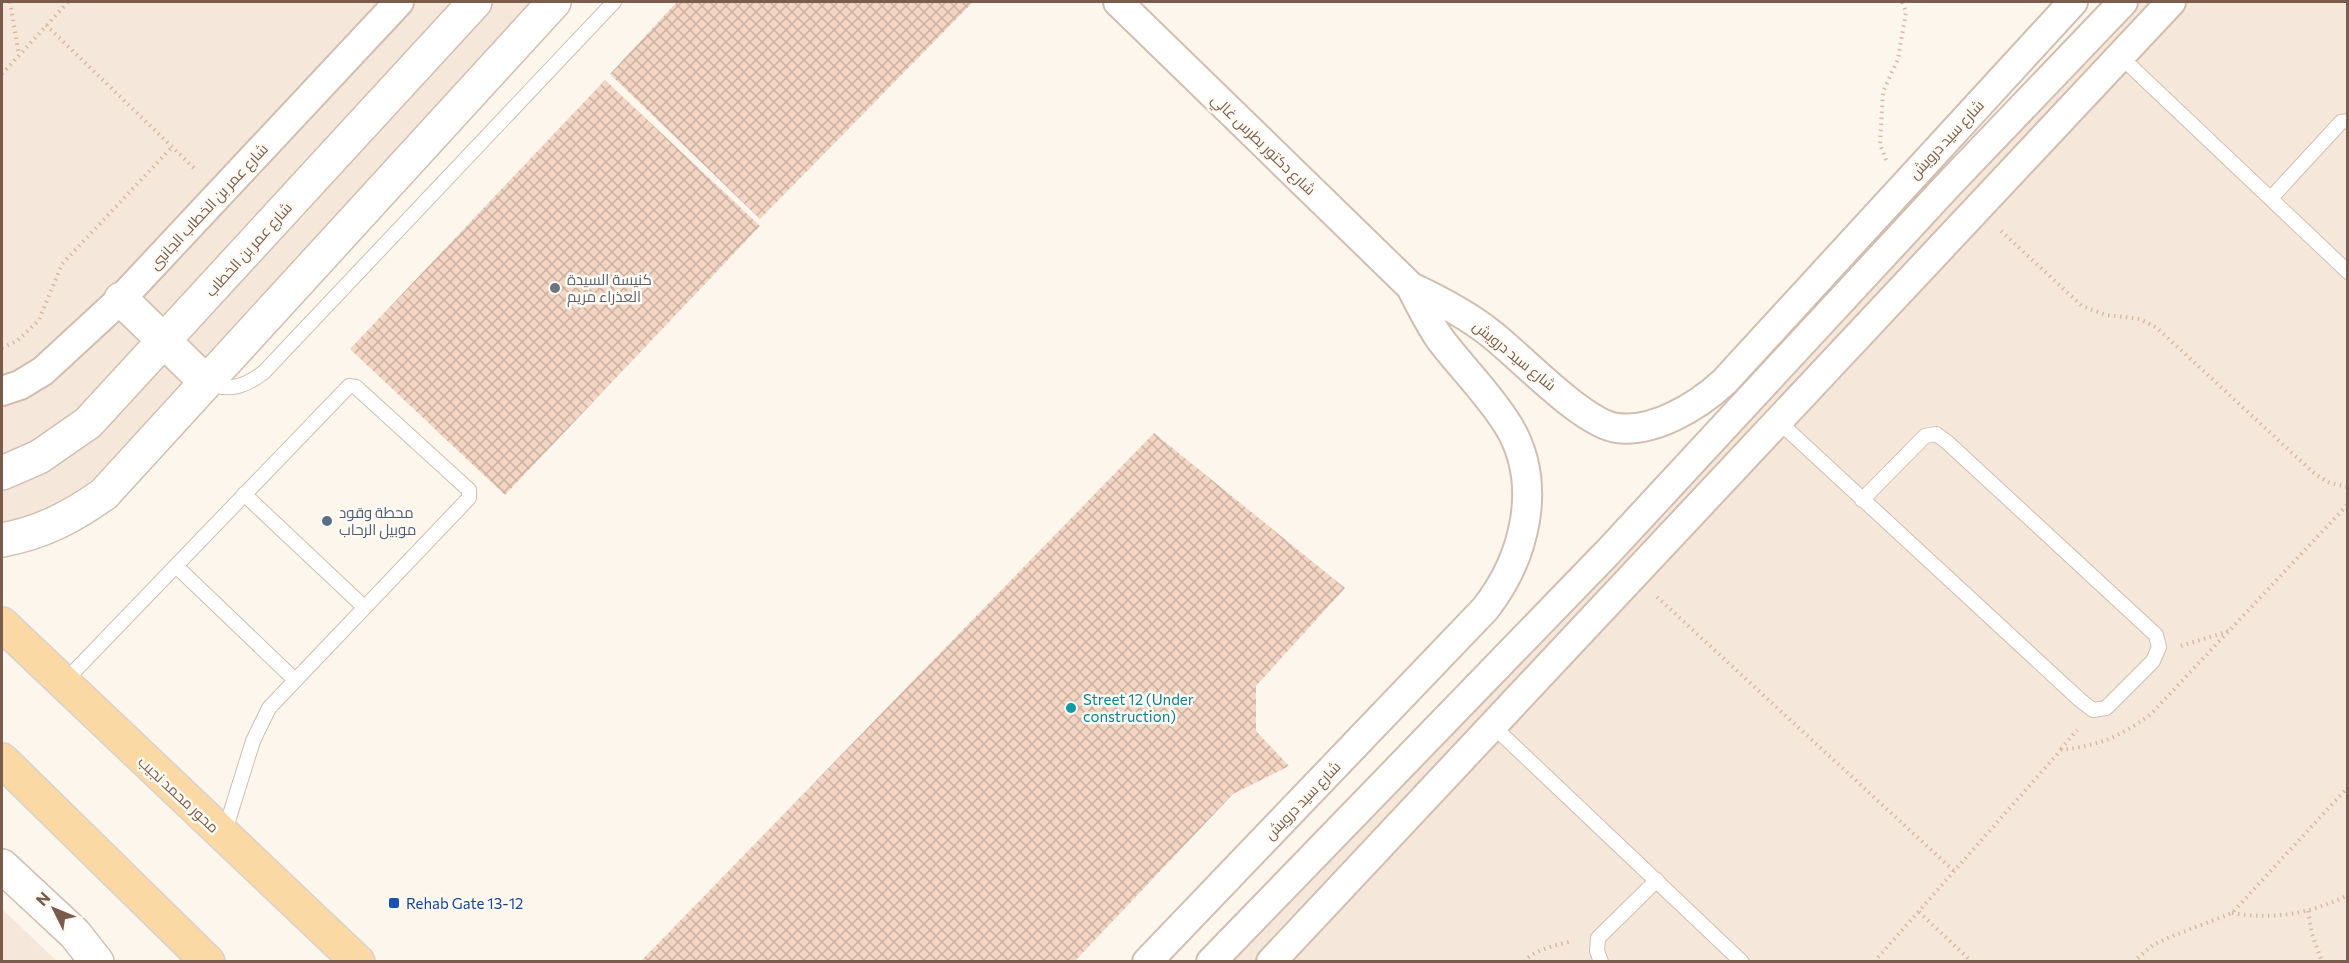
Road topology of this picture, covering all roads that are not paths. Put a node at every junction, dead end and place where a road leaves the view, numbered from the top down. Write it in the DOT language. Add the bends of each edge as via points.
graph roads {
  1 [pos="399,2"];
  2 [pos="475,2"];
  3 [pos="554,2"];
  4 [pos="614,2"];
  5 [pos="1118,2"];
  6 [pos="2073,2"];
  7 [pos="2123,2"];
  8 [pos="2171,2"];
  9 [pos="2120,57"];
  10 [pos="2348,121"];
  11 [pos="1949,184"];
  12 [pos="2271,198"];
  13 [pos="1977,209"];
  14 [pos="2348,272"];
  15 [pos="1411,287"];
  16 [pos="121,299"];
  17 [pos="164,341"];
  18 [pos="206,382"];
  19 [pos="2,391"];
  20 [pos="1778,422"];
  21 [pos="2,473"];
  22 [pos="244,494"];
  23 [pos="1862,500"];
  24 [pos="2,540"];
  25 [pos="1609,551"];
  26 [pos="176,566"];
  27 [pos="1634,576"];
  28 [pos="364,607"];
  29 [pos="2,624"];
  30 [pos="295,680"];
  31 [pos="62,683"];
  32 [pos="1494,726"];
  33 [pos="2,760"];
  34 [pos="223,836"];
  35 [pos="2,866"];
  36 [pos="1305,866"];
  37 [pos="1657,880"];
  38 [pos="1334,895"];
  39 [pos="169,923"];
  40 [pos="97,962"];
  41 [pos="181,962"];
  42 [pos="208,962"];
  43 [pos="358,962"];
  44 [pos="1147,962"];
  45 [pos="1211,962"];
  46 [pos="1271,962"];
  47 [pos="1601,962"];
  48 [pos="1742,962"];
  1 -- 16 [label="street, شارع عمر بن الخطاب الجانبى"];
  2 -- 17 [label="street, شارع عمر بن الخطاب"];
  3 -- 18 [label="street"];
  4 -- 18 [label="lane" via="264,372 235,387 217,387"];
  5 -- 15 [label="street, شارع دكتور بطرس غالي"];
  6 -- 15 [label="street, شارع سيد درويش" via="1715,390 1669,419 1617,428 1589,418 1489,332 1440,300"];
  7 -- 11 [label="street"];
  8 -- 9 [label="street"];
  9 -- 12 [label="lane"];
  9 -- 13 [label="street"];
  10 -- 12 [label="lane" via="2341,122"];
  11 -- 13 [label="street"];
  11 -- 25 [label="street"];
  12 -- 14 [label="lane"];
  13 -- 20 [label="street"];
  15 -- 44 [label="street, شارع سيد درويش" via="1440,338 1508,426 1517,446 1526,508 1513,566 1485,609"];
  16 -- 17 [label="street"];
  16 -- 19 [label="street, شارع عمر بن الخطاب الجانبى" via="43,371"];
  17 -- 18 [label="street"];
  17 -- 21 [label="street, شارع عمر بن الخطاب" via="88,423 39,457"];
  18 -- 24 [label="street" via="104,494 51,526"];
  20 -- 23 [label="lane"];
  20 -- 27 [label="street"];
  22 -- 26 [label="lane"];
  22 -- 28 [label="lane"];
  22 -- 28 [label="lane" via="349,386 356,387 469,490 469,498"];
  23 -- 23 [label="lane" via="2093,710 2106,708 2153,661 2159,647 2156,635 1935,434 1925,436"];
  25 -- 27 [label="street"];
  25 -- 36 [label="street"];
  26 -- 30 [label="lane"];
  26 -- 31 [label="lane"];
  27 -- 32 [label="street"];
  28 -- 30 [label="lane"];
  29 -- 31 [label="main road, محور محمد نجيب"];
  30 -- 34 [label="lane" via="269,708 253,741"];
  31 -- 34 [label="main road, محور محمد نجيب"];
  32 -- 37 [label="lane"];
  32 -- 38 [label="street"];
  33 -- 39 [label="main road"];
  34 -- 43 [label="main road, محور محمد نجيب"];
  35 -- 40 [label="street" via="75,934"];
  36 -- 38 [label="street"];
  36 -- 45 [label="street"];
  37 -- 47 [label="lane" via="1598,938"];
  37 -- 48 [label="lane"];
  38 -- 46 [label="street"];
  39 -- 41 [label="street"];
  39 -- 42 [label="main road"];
}
